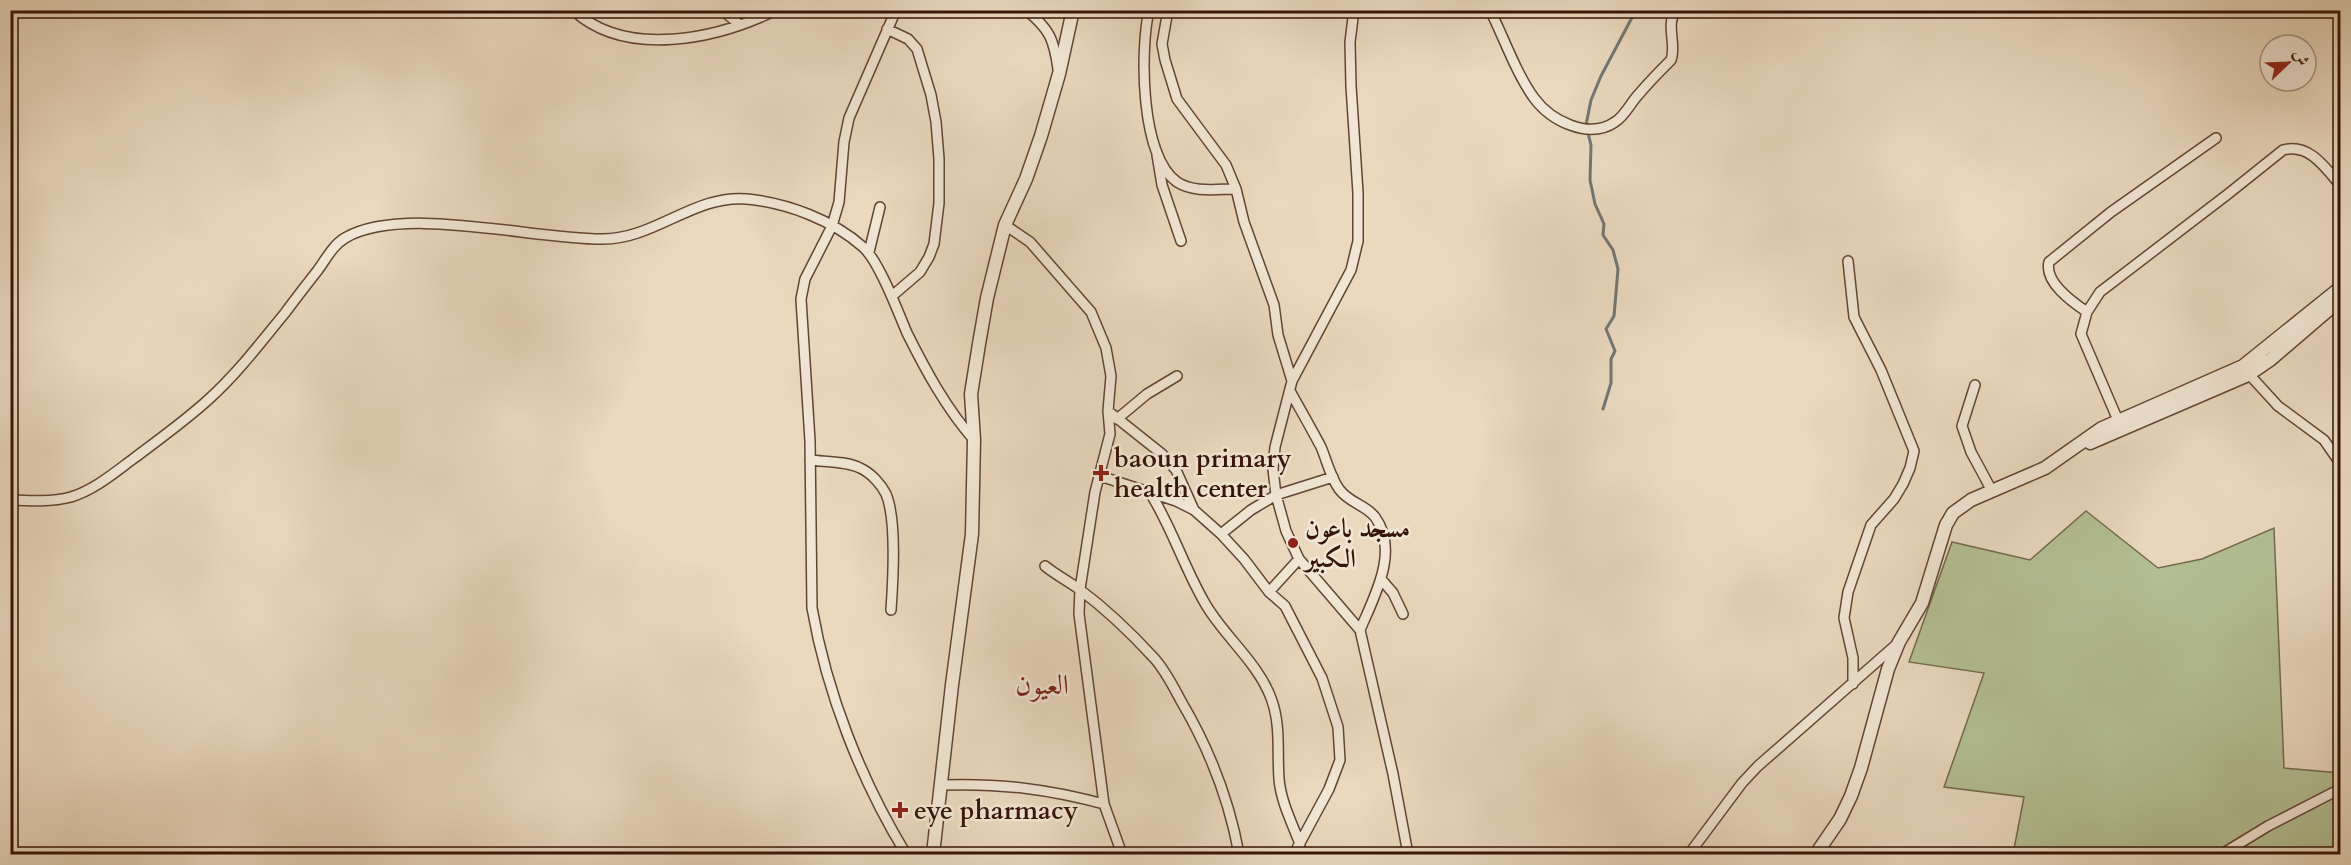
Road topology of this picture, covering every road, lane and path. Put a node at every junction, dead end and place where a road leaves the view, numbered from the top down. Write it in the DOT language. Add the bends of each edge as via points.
graph roads {
  1 [pos="573,10"];
  2 [pos="722,10"];
  3 [pos="776,10"];
  4 [pos="896,10"];
  5 [pos="1026,10"];
  6 [pos="1073,10"];
  7 [pos="1149,10"];
  8 [pos="1168,10"];
  9 [pos="1354,10"];
  10 [pos="1490,10"];
  11 [pos="1676,10"];
  12 [pos="740,25"];
  13 [pos="887,28"];
  14 [pos="1059,74"];
  15 [pos="2216,138"];
  16 [pos="1156,147"];
  17 [pos="2340,185"];
  18 [pos="1236,189"];
  19 [pos="880,207"];
  20 [pos="1005,225"];
  21 [pos="832,226"];
  22 [pos="1181,241"];
  23 [pos="869,252"];
  24 [pos="1848,261"];
  25 [pos="2340,288"];
  26 [pos="892,296"];
  27 [pos="2340,300"];
  28 [pos="2087,312"];
  29 [pos="2246,370"];
  30 [pos="1177,376"];
  31 [pos="1975,385"];
  32 [pos="1291,386"];
  33 [pos="1107,411"];
  34 [pos="1117,419"];
  35 [pos="2120,424"];
  36 [pos="974,440"];
  37 [pos="810,460"];
  38 [pos="2340,463"];
  39 [pos="1100,476"];
  40 [pos="1333,477"];
  41 [pos="1149,491"];
  42 [pos="1992,491"];
  43 [pos="1276,495"];
  44 [pos="10,500"];
  45 [pos="1194,510"];
  46 [pos="1221,534"];
  47 [pos="1299,559"];
  48 [pos="1045,566"];
  49 [pos="1381,579"];
  50 [pos="1080,590"];
  51 [pos="1269,592"];
  52 [pos="2340,608"];
  53 [pos="891,610"];
  54 [pos="1403,614"];
  55 [pos="2340,616"];
  56 [pos="1360,630"];
  57 [pos="1899,642"];
  58 [pos="1853,684"];
  59 [pos="941,784"];
  60 [pos="2340,789"];
  61 [pos="1104,804"];
  62 [pos="1300,844"];
  63 [pos="906,855"];
  64 [pos="933,855"];
  65 [pos="1122,855"];
  66 [pos="1239,855"];
  67 [pos="1294,855"];
  68 [pos="1408,855"];
  69 [pos="1689,855"];
  70 [pos="1816,855"];
  71 [pos="2222,855"];
  1 -- 12 [label="street" via="596,27 633,39 685,38"];
  2 -- 12 [label="street"];
  3 -- 12 [label="street"];
  4 -- 13 [label="street"];
  5 -- 14 [label="street" via="1054,42"];
  6 -- 14 [label="street"];
  7 -- 16 [label="street" via="1143,66"];
  8 -- 18 [label="street" via="1162,44 1177,99 1226,165"];
  9 -- 32 [label="street" via="1350,42 1358,241 1351,270"];
  10 -- 11 [label="street" via="1535,99 1578,129 1602,128 1618,121 1671,60 1671,23"];
  13 -- 21 [label="street" via="849,118"];
  13 -- 26 [label="street" via="908,39 917,50 931,95 939,159 934,244 920,272"];
  14 -- 20 [label="street" via="1026,179"];
  15 -- 28 [label="street" via="2103,218 2049,262 2053,282"];
  16 -- 18 [label="street" via="1169,173 1183,185"];
  16 -- 22 [label="street" via="1162,184"];
  17 -- 28 [label="street" via="2310,153 2292,147 2283,150 2100,292"];
  18 -- 32 [label="street" via="1274,305"];
  19 -- 23 [label="street"];
  20 -- 33 [label="street" via="1030,242 1090,312 1106,348 1111,376"];
  20 -- 36 [label="street" via="987,298 971,394"];
  21 -- 23 [label="street"];
  21 -- 37 [label="street" via="805,279 801,299"];
  21 -- 44 [label="street" via="768,202 735,198 705,204 640,233 608,240 460,225 390,225 350,235 333,248 265,338 210,399 143,452 84,492 53,500"];
  23 -- 26 [label="street"];
  24 -- 58 [label="street" via="1854,317 1914,451 1904,484 1871,525 1848,592 1844,618 1853,658"];
  25 -- 29 [label="street"];
  26 -- 36 [label="street" via="937,391"];
  27 -- 29 [label="street" via="2270,360"];
  28 -- 35 [label="street" via="2080,334"];
  29 -- 35 [label="street"];
  29 -- 38 [label="street" via="2278,406 2324,440"];
  30 -- 34 [label="street"];
  31 -- 42 [label="street" via="1962,426"];
  32 -- 40 [label="street"];
  32 -- 43 [label="street" via="1275,447"];
  33 -- 34 [label="street"];
  33 -- 39 [label="street" via="1110,434"];
  34 -- 45 [label="street" via="1176,470"];
  35 -- 42 [label="street" via="2045,468"];
  36 -- 59 [label="street" via="972,534"];
  37 -- 53 [label="street" via="860,467 885,493 892,541"];
  37 -- 63 [label="street" via="812,608 816,633 825,670 853,744"];
  39 -- 41 [label="street"];
  39 -- 50 [label="street"];
  40 -- 43 [label="street"];
  40 -- 49 [label="street" via="1345,497 1376,519 1385,545"];
  41 -- 45 [label="street"];
  41 -- 62 [label="street" via="1206,605 1269,692 1276,715 1282,796"];
  42 -- 57 [label="street" via="1953,513 1922,603"];
  43 -- 46 [label="street"];
  43 -- 47 [label="street"];
  45 -- 46 [label="street"];
  46 -- 51 [label="street"];
  47 -- 51 [label="street"];
  47 -- 56 [label="street"];
  48 -- 50 [label="street"];
  49 -- 54 [label="street"];
  49 -- 56 [label="street"];
  50 -- 61 [label="street" via="1082,651"];
  50 -- 66 [label="street" via="1156,660 1174,688 1217,770"];
  51 -- 62 [label="street" via="1285,606 1322,678 1341,748 1336,774"];
  52 -- 55 [label="street"];
  56 -- 68 [label="street"];
  57 -- 58 [label="street"];
  57 -- 70 [label="street" via="1851,796"];
  58 -- 69 [label="street" via="1758,766"];
  59 -- 61 [label="street" via="1026,787"];
  59 -- 64 [label="street"];
  60 -- 71 [label="street"];
  61 -- 65 [label="street"];
  62 -- 67 [label="street"];
}
